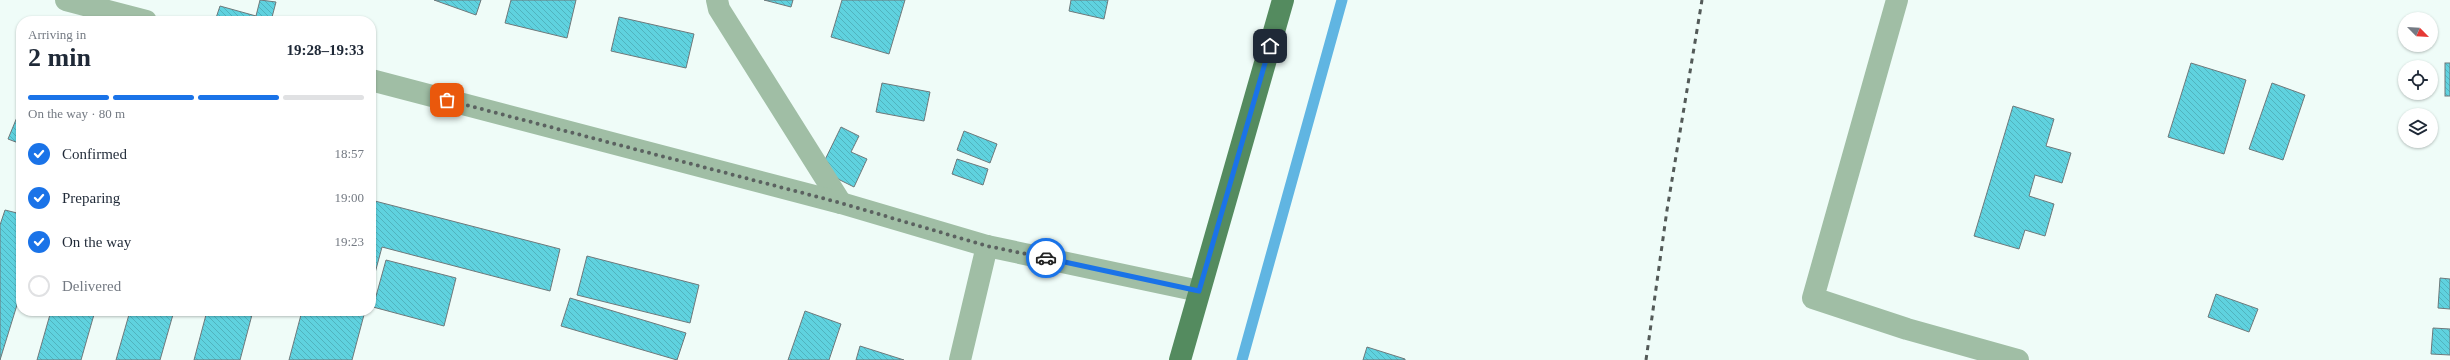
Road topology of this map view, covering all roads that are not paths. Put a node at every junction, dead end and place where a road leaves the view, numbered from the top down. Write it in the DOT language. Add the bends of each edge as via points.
graph roads {
  1 [pos="66,0"];
  2 [pos="717,0"];
  3 [pos="1283,0"];
  4 [pos="1897,0"];
  5 [pos="127,16"];
  6 [pos="376,81"];
  7 [pos="841,203"];
  8 [pos="987,246"];
  9 [pos="1199,291"];
  10 [pos="960,360"];
  11 [pos="1180,360"];
  12 [pos="2018,360"];
  1 -- 5 [label="street"];
  2 -- 7 [label="street" via="719,9"];
  3 -- 9 [label="main road"];
  4 -- 12 [label="street" via="1813,298 1907,329"];
  6 -- 7 [label="street"];
  7 -- 8 [label="street"];
  8 -- 9 [label="street"];
  8 -- 10 [label="street"];
  9 -- 11 [label="main road"];
}
